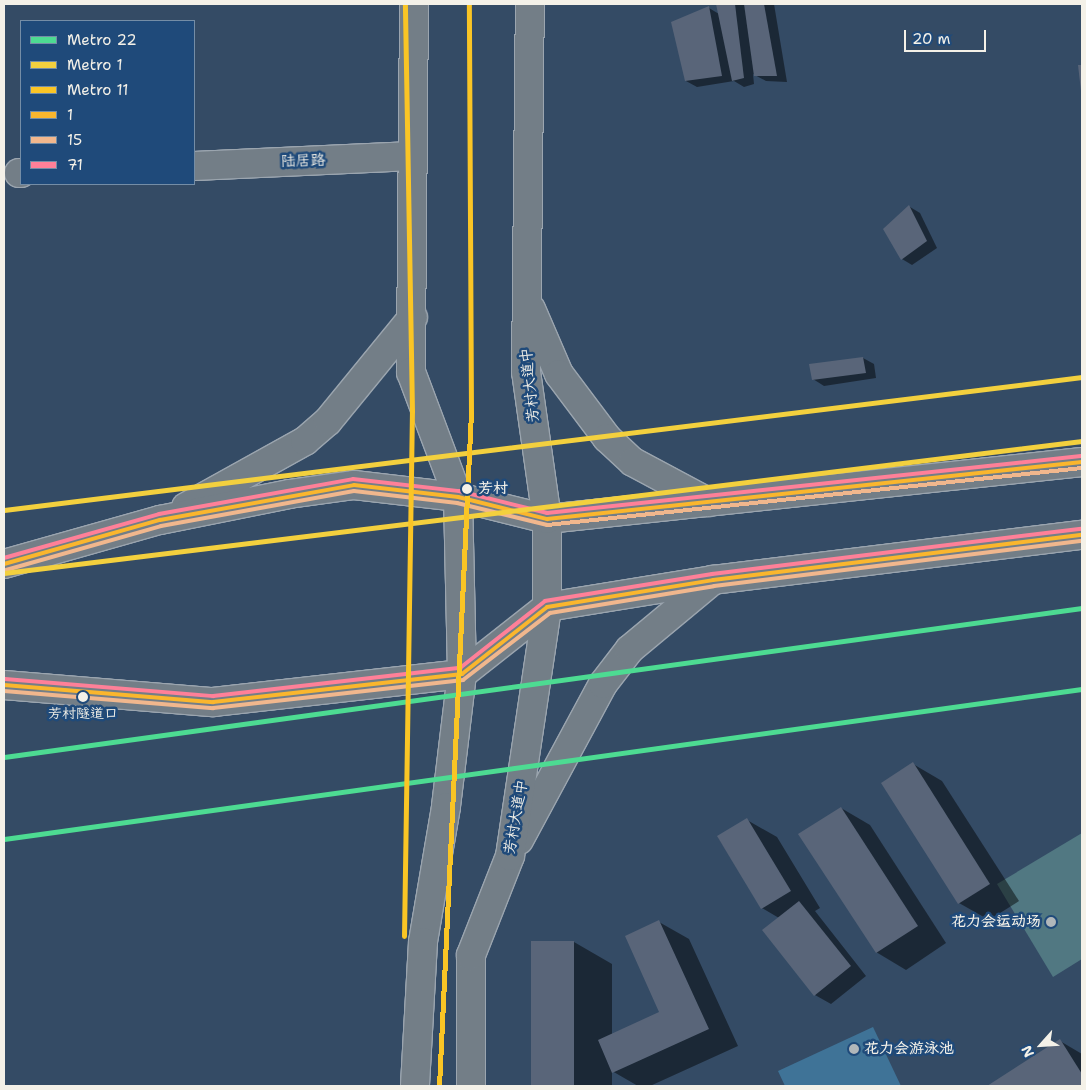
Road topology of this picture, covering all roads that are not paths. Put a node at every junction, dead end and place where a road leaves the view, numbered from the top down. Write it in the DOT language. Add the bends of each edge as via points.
graph roads {
  1 [pos="414,4"];
  2 [pos="530,4"];
  3 [pos="413,156"];
  4 [pos="195,166"];
  5 [pos="524,269"];
  6 [pos="413,317"];
  7 [pos="1082,462"];
  8 [pos="458,497"];
  9 [pos="708,502"];
  10 [pos="547,519"];
  11 [pos="160,520"];
  12 [pos="1082,535"];
  13 [pos="4,564"];
  14 [pos="713,580"];
  15 [pos="547,608"];
  16 [pos="462,674"];
  17 [pos="4,685"];
  18 [pos="510,856"];
  19 [pos="415,1086"];
  20 [pos="471,1086"];
  1 -- 3 [label="main road"];
  2 -- 5 [label="main road, 芳村大道中"];
  3 -- 4 [label="main road, 陆居路"];
  3 -- 6 [label="main road"];
  5 -- 9 [label="main road" via="534,320 583,411 634,462"];
  5 -- 10 [label="main road, 芳村大道中" via="526,372"];
  6 -- 8 [label="main road" via="411,372"];
  6 -- 11 [label="main road" via="328,421 305,441"];
  7 -- 9 [label="main road"];
  8 -- 10 [label="main road"];
  8 -- 11 [label="main road" via="354,485"];
  8 -- 16 [label="main road"];
  9 -- 10 [label="main road"];
  10 -- 15 [label="main road, 芳村大道中"];
  11 -- 13 [label="main road"];
  12 -- 14 [label="main road"];
  14 -- 15 [label="main road"];
  14 -- 18 [label="main road" via="630,649 603,684"];
  15 -- 16 [label="main road"];
  15 -- 18 [label="main road, 芳村大道中"];
  16 -- 17 [label="main road" via="213,702"];
  16 -- 19 [label="main road" via="446,807 423,942"];
  18 -- 20 [label="main road, 芳村大道中" via="471,955"];
}
